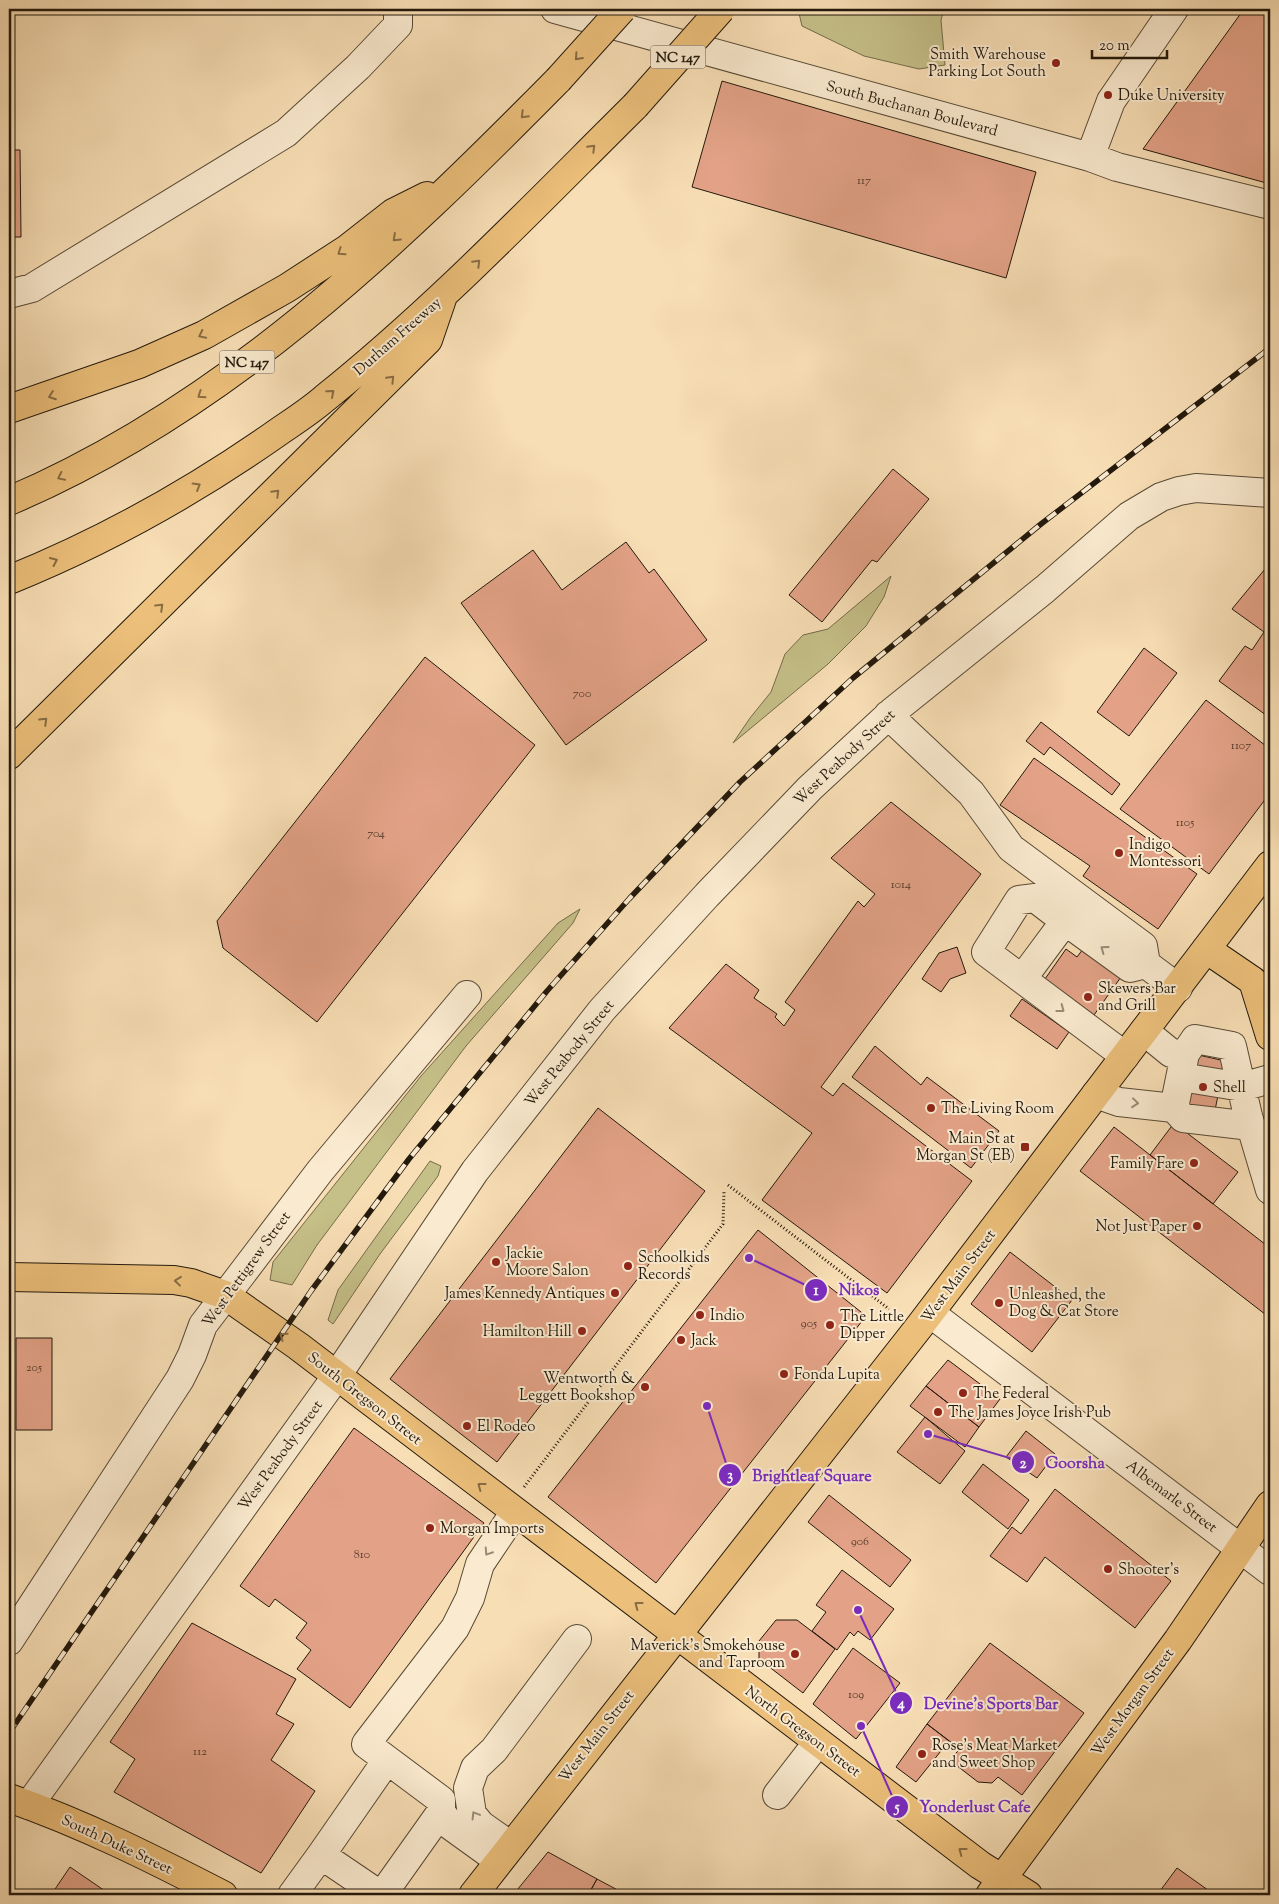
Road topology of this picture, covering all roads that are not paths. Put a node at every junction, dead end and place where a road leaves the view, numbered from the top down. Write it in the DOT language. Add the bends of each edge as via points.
graph roads {
  1 [pos="398,9"];
  2 [pos="555,9"];
  3 [pos="622,9"];
  4 [pos="721,9"];
  5 [pos="1174,9"];
  6 [pos="1090,157"];
  7 [pos="457,180"];
  8 [pos="1270,206"];
  9 [pos="9,294"];
  10 [pos="443,297"];
  11 [pos="9,409"];
  12 [pos="1270,493"];
  13 [pos="9,501"];
  14 [pos="9,580"];
  15 [pos="888,715"];
  16 [pos="9,755"];
  17 [pos="1270,865"];
  18 [pos="1065,921"];
  19 [pos="1206,949"];
  20 [pos="1146,964"];
  21 [pos="1022,980"];
  22 [pos="1262,981"];
  23 [pos="1178,988"];
  24 [pos="467,995"];
  25 [pos="1144,1031"];
  26 [pos="1270,1036"];
  27 [pos="1125,1056"];
  28 [pos="1183,1066"];
  29 [pos="1270,1079"];
  30 [pos="1242,1087"];
  31 [pos="1096,1094"];
  32 [pos="1174,1108"];
  33 [pos="1251,1126"];
  34 [pos="1270,1190"];
  35 [pos="9,1277"];
  36 [pos="225,1295"];
  37 [pos="930,1312"];
  38 [pos="336,1377"];
  39 [pos="518,1501"];
  40 [pos="1270,1505"];
  41 [pos="1241,1549"];
  42 [pos="1270,1571"];
  43 [pos="677,1635"];
  44 [pos="577,1639"];
  45 [pos="9,1641"];
  46 [pos="818,1742"];
  47 [pos="387,1760"];
  48 [pos="776,1795"];
  49 [pos="19,1802"];
  50 [pos="440,1812"];
  51 [pos="505,1853"];
  52 [pos="321,1856"];
  53 [pos="996,1887"];
  54 [pos="223,1895"];
  55 [pos="292,1895"];
  56 [pos="381,1895"];
  57 [pos="473,1895"];
  58 [pos="1028,1895"];
  1 -- 9 [label="street" via="398,25 286,133 32,288"];
  2 -- 6 [label="street, South Buchanan Boulevard"];
  3 -- 7 [label="main road, NC 147, one-way, bridge" via="558,80"];
  10 -- 4 [label="main road, Durham Freeway / NC 147, one-way, bridge" via="635,106"];
  5 -- 6 [label="street" via="1111,101"];
  6 -- 8 [label="street, South Buchanan Boulevard" via="1117,167"];
  7 -- 11 [label="main road, one-way" via="393,213 287,288 204,335 139,364"];
  7 -- 13 [label="main road, NC 147, one-way" via="358,272 290,330 221,382 106,455"];
  14 -- 10 [label="main road, Durham Freeway / NC 147, one-way" via="112,534 226,468 324,399"];
  16 -- 10 [label="main road, one-way" via="428,340"];
  12 -- 15 [label="street, West Peabody Street" via="1196,488 1161,497 1129,516 1045,589"];
  15 -- 20 [label="street" via="971,793 1011,848 1142,946"];
  15 -- 38 [label="street, West Peabody Street" via="784,814 602,1010 475,1171"];
  17 -- 19 [label="main road, West Main Street"];
  20 -- 18 [label="street, one-way" via="1130,968"];
  18 -- 21 [label="street"];
  18 -- 21 [label="street" via="1035,898 1019,900 986,952"];
  19 -- 22 [label="main road"];
  19 -- 23 [label="main road, West Main Street"];
  20 -- 23 [label="street"];
  21 -- 27 [label="street, one-way"];
  22 -- 26 [label="main road"];
  23 -- 25 [label="main road, West Main Street"];
  24 -- 36 [label="street, West Pettigrew Street" via="320,1171"];
  25 -- 27 [label="main road, West Main Street"];
  25 -- 28 [label="street"];
  27 -- 31 [label="main road, West Main Street"];
  28 -- 30 [label="street"];
  28 -- 30 [label="street" via="1195,1038 1232,1046"];
  28 -- 32 [label="street"];
  29 -- 30 [label="street"];
  30 -- 33 [label="street"];
  31 -- 32 [label="street, one-way" via="1119,1102"];
  31 -- 37 [label="main road, West Main Street"];
  32 -- 33 [label="street" via="1183,1118"];
  33 -- 34 [label="street"];
  36 -- 35 [label="main road, South Gregson Street, one-way" via="207,1287 174,1280"];
  38 -- 36 [label="main road, South Gregson Street, one-way"];
  36 -- 45 [label="street, West Pettigrew Street" via="203,1325 180,1379"];
  37 -- 41 [label="street, Albemarle Street"];
  37 -- 43 [label="main road, West Main Street"];
  39 -- 38 [label="main road, South Gregson Street, one-way"];
  38 -- 49 [label="street, West Peabody Street"];
  43 -- 39 [label="main road, South Gregson Street, one-way"];
  39 -- 47 [label="street, one-way" via="480,1564 470,1598 455,1628 366,1744"];
  40 -- 41 [label="main road, West Morgan Street"];
  41 -- 42 [label="street, Albemarle Street"];
  41 -- 53 [label="main road, West Morgan Street"];
  43 -- 46 [label="main road, North Gregson Street"];
  43 -- 51 [label="main road, West Main Street"];
  51 -- 44 [label="street, one-way" via="472,1814 468,1788 475,1768 494,1750"];
  46 -- 48 [label="street"];
  53 -- 46 [label="main road, North Gregson Street, one-way"];
  47 -- 50 [label="street" via="440,1800"];
  47 -- 52 [label="street"];
  49 -- 54 [label="main road, South Duke Street" via="144,1853"];
  50 -- 51 [label="street" via="451,1826"];
  50 -- 56 [label="street"];
  51 -- 57 [label="main road, West Main Street"];
  52 -- 55 [label="street"];
  52 -- 56 [label="street"];
  53 -- 58 [label="main road, North Gregson Street"];
}
